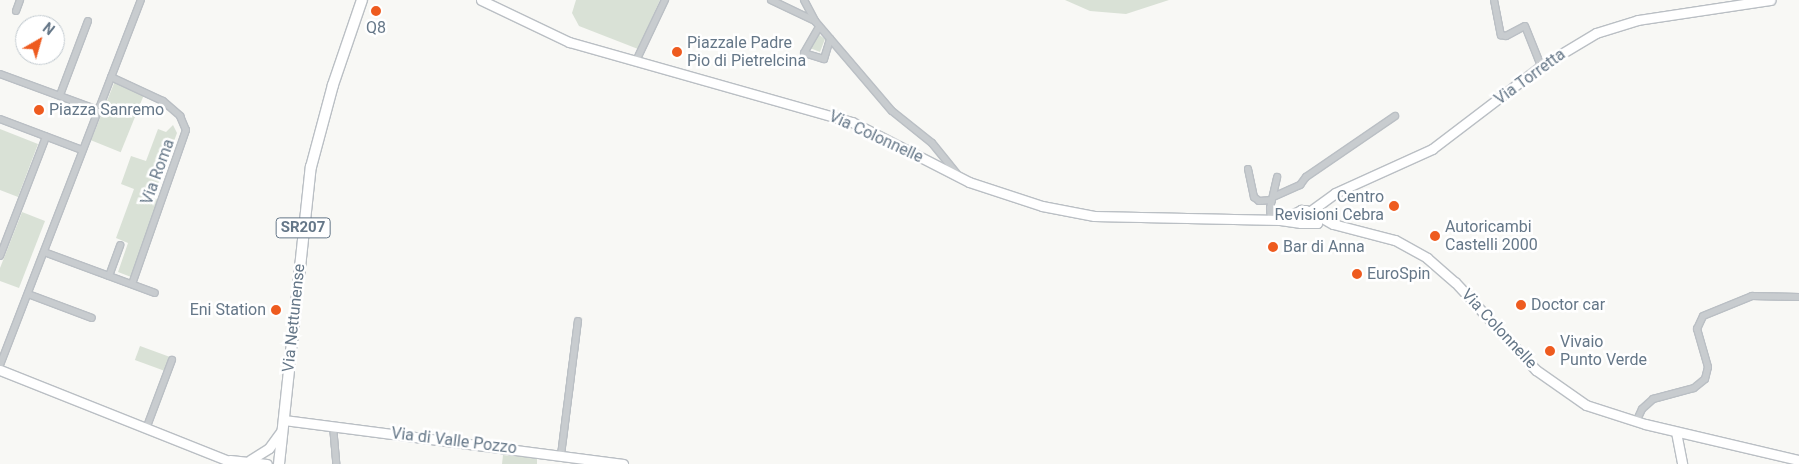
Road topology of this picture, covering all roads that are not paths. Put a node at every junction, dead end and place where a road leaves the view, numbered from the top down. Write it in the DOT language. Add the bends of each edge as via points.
graph roads {
  1 [pos="20,0"];
  2 [pos="141,0"];
  3 [pos="362,0"];
  4 [pos="481,0"];
  5 [pos="665,0"];
  6 [pos="771,0"];
  7 [pos="804,0"];
  8 [pos="1494,0"];
  9 [pos="1770,0"];
  10 [pos="16,11"];
  11 [pos="88,22"];
  12 [pos="817,24"];
  13 [pos="830,39"];
  14 [pos="636,61"];
  15 [pos="1541,66"];
  16 [pos="0,74"];
  17 [pos="111,77"];
  18 [pos="60,95"];
  19 [pos="98,110"];
  20 [pos="1395,116"];
  21 [pos="0,119"];
  22 [pos="46,137"];
  23 [pos="82,150"];
  24 [pos="1248,169"];
  25 [pos="1277,177"];
  26 [pos="960,178"];
  27 [pos="1272,199"];
  28 [pos="1301,210"];
  29 [pos="1318,218"];
  30 [pos="1276,220"];
  31 [pos="1301,223"];
  32 [pos="120,244"];
  33 [pos="44,252"];
  34 [pos="1,253"];
  35 [pos="109,276"];
  36 [pos="132,284"];
  37 [pos="155,293"];
  38 [pos="28,294"];
  39 [pos="1799,297"];
  40 [pos="92,318"];
  41 [pos="578,321"];
  42 [pos="172,360"];
  43 [pos="0,365"];
  44 [pos="0,370"];
  45 [pos="1636,422"];
  46 [pos="283,425"];
  47 [pos="333,426"];
  48 [pos="146,429"];
  49 [pos="1676,432"];
  50 [pos="561,455"];
  51 [pos="225,459"];
  52 [pos="250,460"];
  53 [pos="1799,460"];
  54 [pos="236,464"];
  55 [pos="267,464"];
  56 [pos="279,464"];
  57 [pos="336,464"];
  58 [pos="623,464"];
  59 [pos="1682,464"];
  1 -- 10 [label="street"];
  2 -- 17 [label="street"];
  3 -- 46 [label="main road, Via Nettunense / SR207" via="333,85 311,167"];
  4 -- 14 [label="main road, Via Colonnelle" via="569,42"];
  5 -- 14 [label="street"];
  6 -- 12 [label="street"];
  7 -- 12 [label="street"];
  8 -- 15 [label="street" via="1501,35 1506,36 1525,26"];
  9 -- 15 [label="main road, Via Torretta" via="1622,24 1586,39"];
  11 -- 18 [label="street"];
  12 -- 13 [label="street"];
  12 -- 13 [label="street" via="804,53 824,59"];
  13 -- 26 [label="street" via="892,111 932,143"];
  14 -- 26 [label="main road, Via Colonnelle" via="852,122"];
  15 -- 29 [label="main road, Via Torretta" via="1422,154 1335,194"];
  16 -- 18 [label="street"];
  17 -- 19 [label="street"];
  17 -- 36 [label="street, Via Roma" via="163,101 180,116 186,130"];
  18 -- 19 [label="street"];
  19 -- 23 [label="street"];
  20 -- 27 [label="street" via="1306,177 1300,185"];
  21 -- 22 [label="street"];
  22 -- 23 [label="street"];
  22 -- 34 [label="street"];
  23 -- 33 [label="street"];
  24 -- 27 [label="street" via="1254,197 1259,201"];
  25 -- 27 [label="street"];
  26 -- 30 [label="main road, Via Colonnelle" via="1029,203 1084,215"];
  27 -- 30 [label="street"];
  28 -- 29 [label="main road, Via Colonnelle"];
  28 -- 30 [label="main road, Via Colonnelle"];
  28 -- 31 [label="main road" via="1296,217"];
  29 -- 31 [label="main road, Via Colonnelle"];
  29 -- 45 [label="main road, Via Colonnelle" via="1388,238 1421,254 1451,278 1551,383 1593,408"];
  30 -- 31 [label="main road, Via Colonnelle"];
  32 -- 35 [label="street"];
  33 -- 35 [label="street"];
  33 -- 38 [label="street"];
  35 -- 36 [label="street"];
  36 -- 37 [label="street"];
  38 -- 40 [label="street"];
  38 -- 43 [label="street"];
  39 -- 45 [label="street" via="1752,296 1703,316 1697,326 1708,368 1705,379 1694,388 1653,399 1642,409"];
  41 -- 50 [label="street"];
  42 -- 48 [label="street"];
  44 -- 48 [label="main road"];
  45 -- 49 [label="main road, Via Colonnelle"];
  46 -- 47 [label="main road, Via di Valle Pozzo"];
  46 -- 52 [label="main road" via="269,448"];
  46 -- 56 [label="main road, Via Nettunense / SR207"];
  47 -- 50 [label="main road, Via di Valle Pozzo"];
  47 -- 57 [label="street"];
  48 -- 51 [label="main road"];
  49 -- 53 [label="main road, Via Colonnelle"];
  49 -- 59 [label="main road"];
  50 -- 58 [label="main road, Via di Valle Pozzo"];
  51 -- 52 [label="main road"];
  51 -- 54 [label="main road"];
  52 -- 55 [label="main road"];
}
